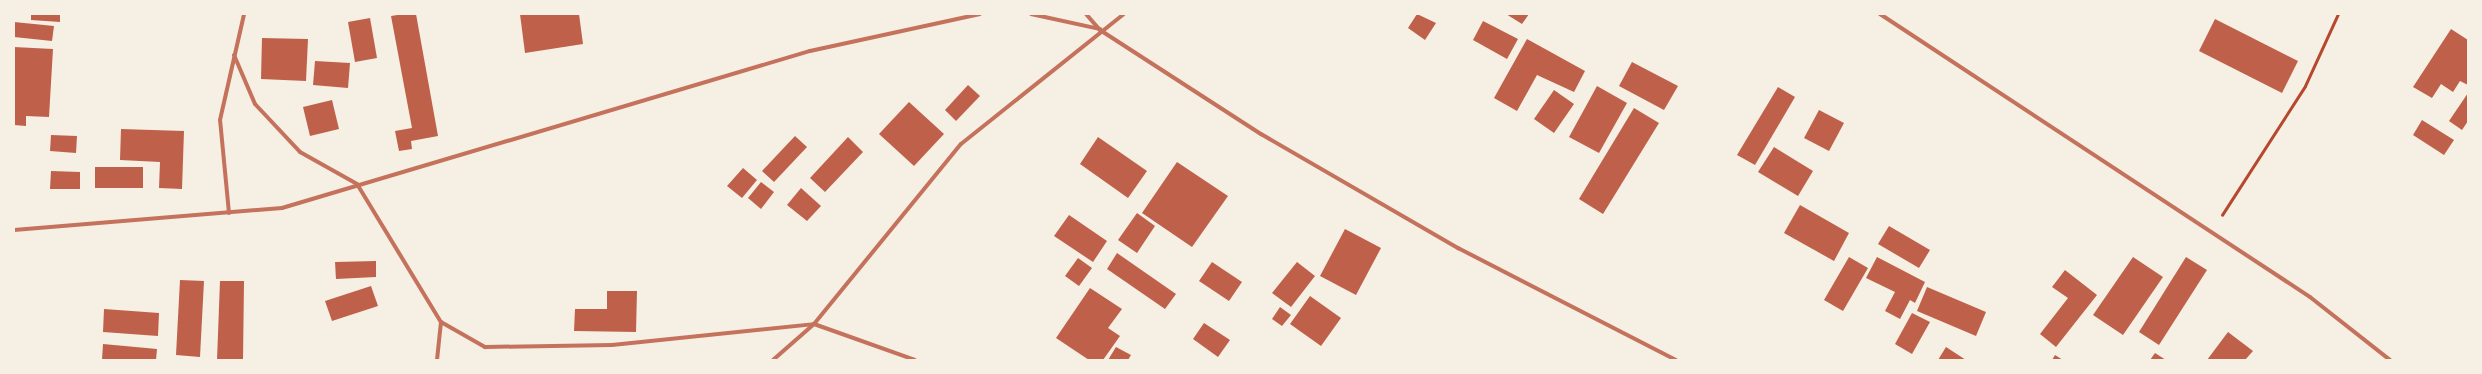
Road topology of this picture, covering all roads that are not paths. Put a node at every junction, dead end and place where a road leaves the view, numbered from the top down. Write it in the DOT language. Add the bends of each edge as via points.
graph roads {
  1 [pos="244,14"];
  2 [pos="980,14"];
  3 [pos="1030,14"];
  4 [pos="1086,14"];
  5 [pos="1124,14"];
  6 [pos="1880,14"];
  7 [pos="1100,30"];
  8 [pos="234,55"];
  9 [pos="357,184"];
  10 [pos="229,213"];
  11 [pos="14,230"];
  12 [pos="441,322"];
  13 [pos="814,324"];
  14 [pos="437,360"];
  15 [pos="773,360"];
  16 [pos="916,360"];
  17 [pos="1676,360"];
  18 [pos="2390,360"];
  1 -- 8 [label="street"];
  2 -- 9 [label="street" via="810,51"];
  3 -- 7 [label="street"];
  4 -- 7 [label="street"];
  5 -- 7 [label="street"];
  6 -- 18 [label="street" via="2310,297"];
  7 -- 13 [label="street" via="961,144"];
  7 -- 17 [label="street" via="1261,134 1452,244"];
  8 -- 9 [label="street" via="255,104 300,152"];
  8 -- 10 [label="street" via="220,120"];
  9 -- 10 [label="street" via="282,208"];
  9 -- 12 [label="street"];
  10 -- 11 [label="street"];
  12 -- 13 [label="street" via="486,347 612,345"];
  12 -- 14 [label="street"];
  13 -- 15 [label="street"];
  13 -- 16 [label="street"];
}
